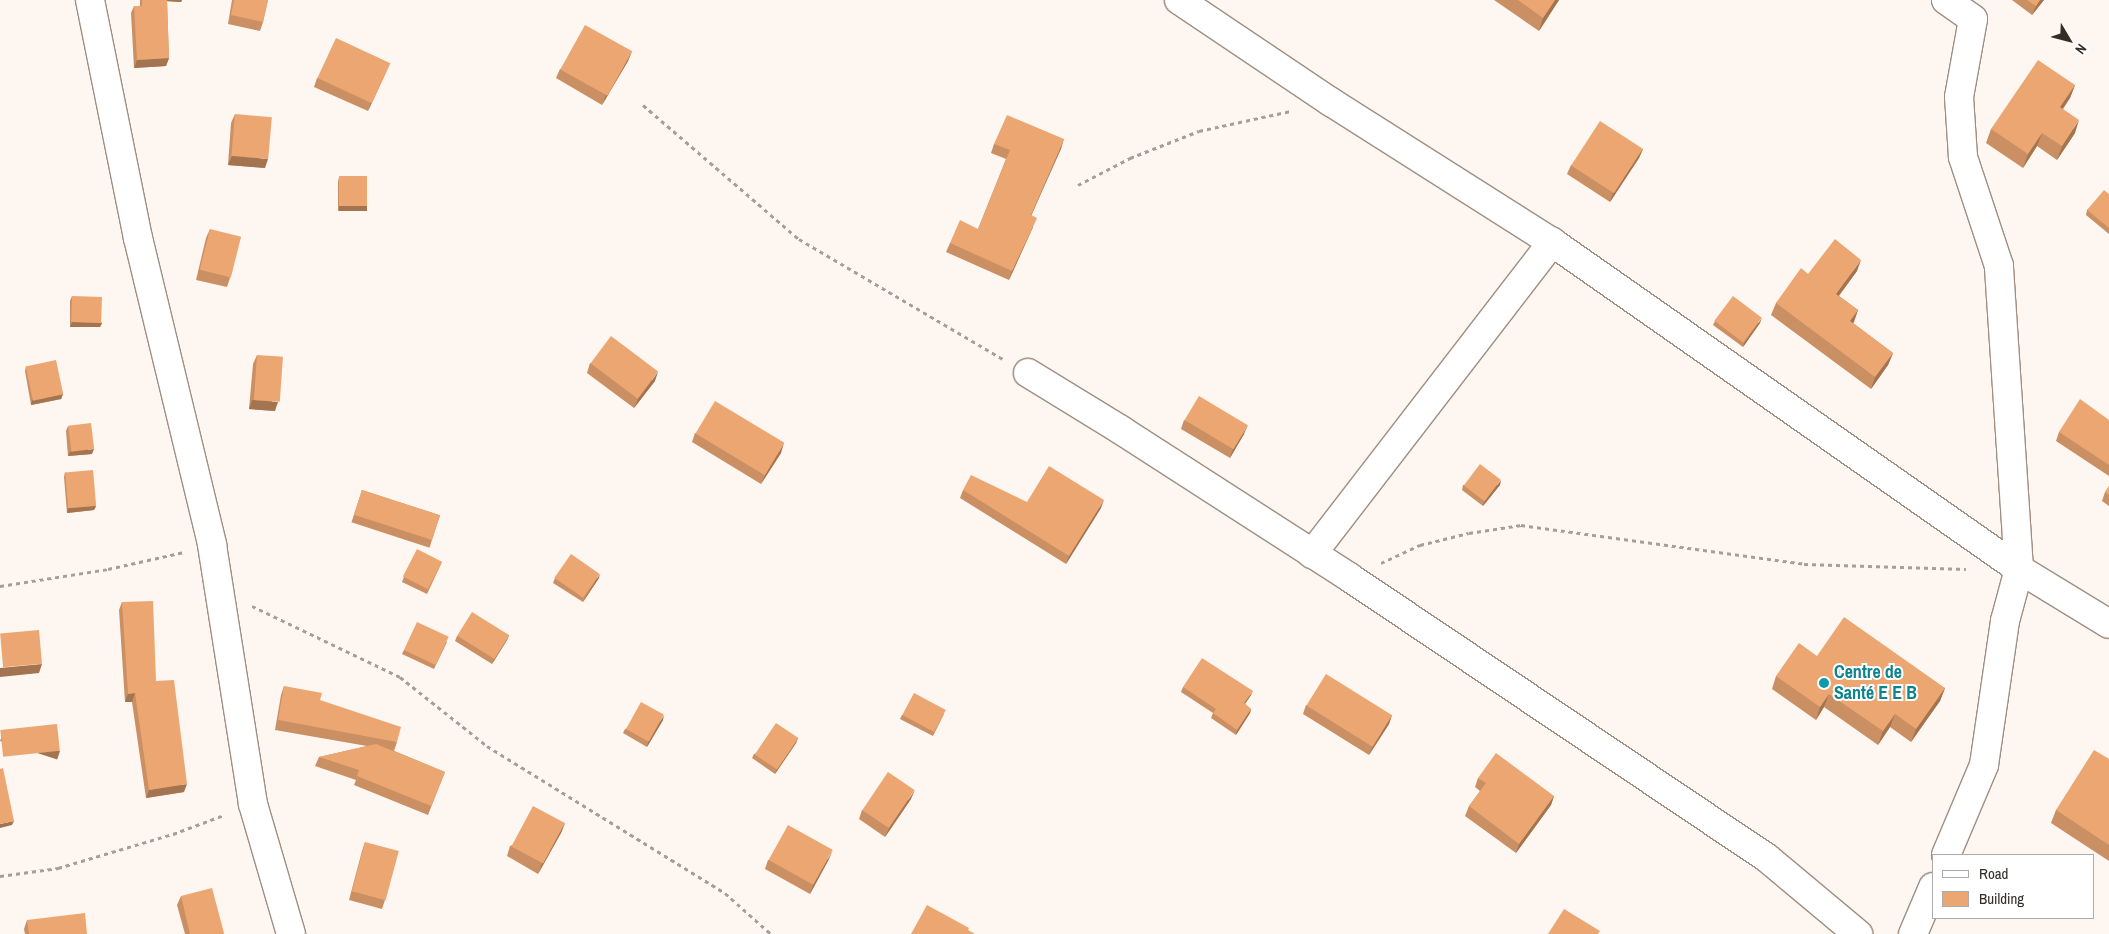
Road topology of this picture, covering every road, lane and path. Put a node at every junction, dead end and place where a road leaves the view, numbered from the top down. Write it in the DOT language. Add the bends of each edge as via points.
graph roads {
  1 [pos="90,0"];
  2 [pos="1179,0"];
  3 [pos="1946,0"];
  4 [pos="1331,102"];
  5 [pos="643,105"];
  6 [pos="1078,186"];
  7 [pos="1552,242"];
  8 [pos="1028,373"];
  9 [pos="212,545"];
  10 [pos="1312,554"];
  11 [pos="1973,569"];
  12 [pos="2019,569"];
  13 [pos="217,578"];
  14 [pos="1349,578"];
  15 [pos="0,586"];
  16 [pos="2109,624"];
  17 [pos="253,804"];
  18 [pos="1946,854"];
  19 [pos="0,876"];
  20 [pos="1932,889"];
  21 [pos="291,934"];
  22 [pos="771,934"];
  23 [pos="1858,934"];
  24 [pos="1913,934"];
  1 -- 9 [label="street" via="138,238"];
  2 -- 4 [label="street"];
  3 -- 12 [label="street" via="1973,19 1959,96 1963,157 1999,266"];
  4 -- 6 [label="path" via="1198,131 1130,158"];
  4 -- 7 [label="street"];
  5 -- 8 [label="path" via="798,239"];
  7 -- 10 [label="street"];
  7 -- 12 [label="street"];
  8 -- 10 [label="street"];
  9 -- 13 [label="street"];
  9 -- 15 [label="path" via="108,569"];
  10 -- 14 [label="street"];
  11 -- 14 [label="path" via="1804,564 1521,525 1469,532 1420,545"];
  12 -- 16 [label="street"];
  12 -- 18 [label="street" via="2005,621 1984,765"];
  13 -- 17 [label="street"];
  13 -- 22 [label="path" via="255,608 400,677 486,746 725,893"];
  14 -- 23 [label="street" via="1767,858"];
  17 -- 19 [label="path" via="174,834 58,868"];
  17 -- 21 [label="street"];
  20 -- 24 [label="street"];
}
